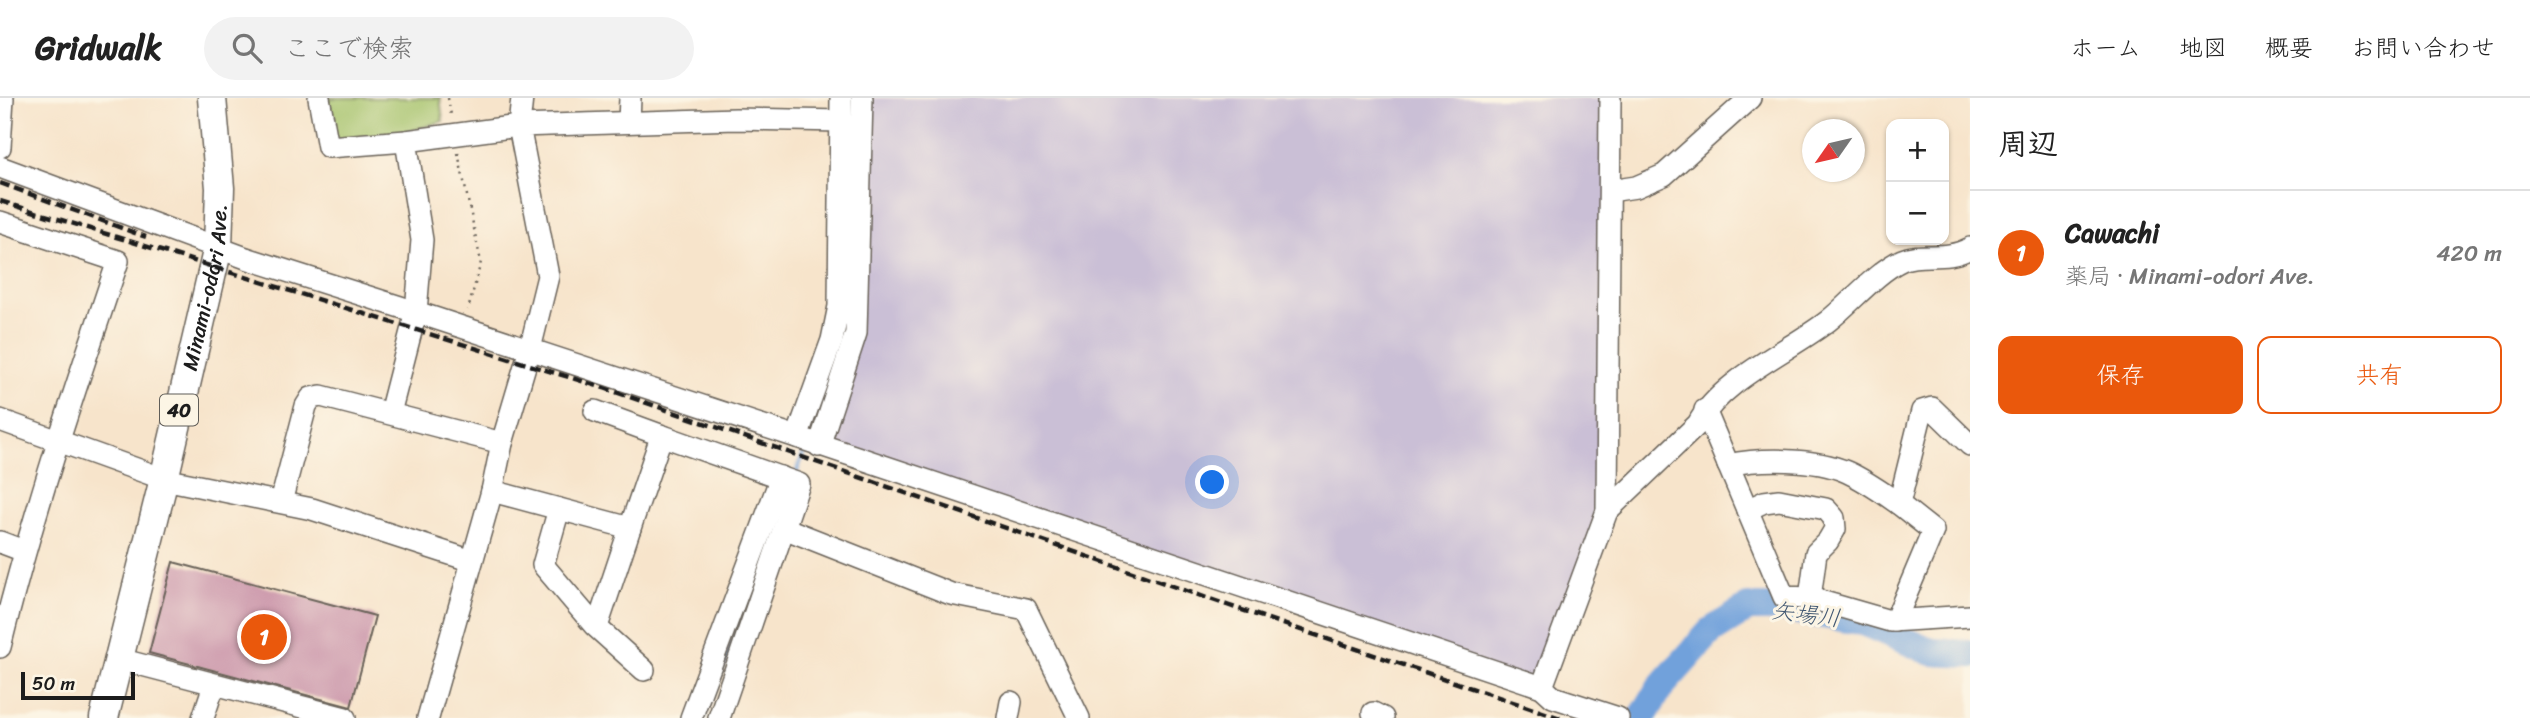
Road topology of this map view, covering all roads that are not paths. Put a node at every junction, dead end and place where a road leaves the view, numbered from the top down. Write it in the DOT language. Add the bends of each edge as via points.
graph roads {
  1 [pos="3,98"];
  2 [pos="212,98"];
  3 [pos="319,98"];
  4 [pos="523,98"];
  5 [pos="630,98"];
  6 [pos="841,98"];
  7 [pos="862,98"];
  8 [pos="1610,98"];
  9 [pos="1749,98"];
  10 [pos="736,109"];
  11 [pos="841,121"];
  12 [pos="629,122"];
  13 [pos="520,126"];
  14 [pos="406,141"];
  15 [pos="0,147"];
  16 [pos="0,167"];
  17 [pos="1610,191"];
  18 [pos="0,222"];
  19 [pos="218,247"];
  20 [pos="1970,248"];
  21 [pos="416,312"];
  22 [pos="530,349"];
  23 [pos="1705,410"];
  24 [pos="594,411"];
  25 [pos="390,413"];
  26 [pos="0,420"];
  27 [pos="663,436"];
  28 [pos="797,437"];
  29 [pos="57,442"];
  30 [pos="502,443"];
  31 [pos="818,446"];
  32 [pos="1970,446"];
  33 [pos="1728,465"];
  34 [pos="781,477"];
  35 [pos="164,479"];
  36 [pos="492,491"];
  37 [pos="281,502"];
  38 [pos="1899,503"];
  39 [pos="559,509"];
  40 [pos="1747,510"];
  41 [pos="1607,511"];
  42 [pos="630,528"];
  43 [pos="784,528"];
  44 [pos="0,542"];
  45 [pos="24,551"];
  46 [pos="472,561"];
  47 [pos="1810,598"];
  48 [pos="1970,616"];
  49 [pos="1895,621"];
  50 [pos="597,627"];
  51 [pos="0,647"];
  52 [pos="119,659"];
  53 [pos="644,670"];
  54 [pos="214,685"];
  55 [pos="1542,687"];
  56 [pos="315,714"];
  57 [pos="104,718"];
  58 [pos="203,718"];
  59 [pos="345,718"];
  60 [pos="428,718"];
  61 [pos="691,718"];
  62 [pos="719,718"];
  63 [pos="1079,718"];
  64 [pos="1618,718"];
  1 -- 15 [label="street"];
  2 -- 19 [label="main road, Minami-odori Ave. / 40" via="220,188"];
  3 -- 14 [label="street" via="328,147"];
  4 -- 13 [label="street"];
  5 -- 12 [label="street"];
  6 -- 11 [label="street"];
  7 -- 31 [label="street" via="856,333"];
  8 -- 17 [label="street"];
  9 -- 17 [label="street" via="1664,176"];
  10 -- 11 [label="street"];
  10 -- 12 [label="street"];
  11 -- 28 [label="street" via="839,306 832,340"];
  12 -- 13 [label="street"];
  13 -- 14 [label="street"];
  13 -- 22 [label="street" via="548,276"];
  14 -- 21 [label="street" via="422,240"];
  16 -- 19 [label="street"];
  17 -- 41 [label="street"];
  18 -- 29 [label="street" via="118,261"];
  19 -- 21 [label="street"];
  19 -- 35 [label="main road, Minami-odori Ave. / 40"];
  20 -- 23 [label="street" via="1958,255 1904,259 1826,323"];
  21 -- 22 [label="street"];
  21 -- 25 [label="street"];
  22 -- 28 [label="street"];
  22 -- 30 [label="street"];
  23 -- 33 [label="street"];
  23 -- 41 [label="street" via="1698,424"];
  24 -- 27 [label="street"];
  25 -- 30 [label="street"];
  25 -- 37 [label="street" via="312,398"];
  26 -- 29 [label="street"];
  27 -- 34 [label="street"];
  27 -- 42 [label="street"];
  28 -- 31 [label="street"];
  29 -- 35 [label="street"];
  29 -- 45 [label="street"];
  30 -- 36 [label="street"];
  31 -- 55 [label="street"];
  32 -- 38 [label="street" via="1932,408 1922,411"];
  33 -- 38 [label="street" via="1749,460 1802,461 1847,472"];
  33 -- 40 [label="street"];
  34 -- 43 [label="street" via="799,484"];
  34 -- 61 [label="street"];
  35 -- 37 [label="street"];
  35 -- 52 [label="main road, Minami-odori Ave. / 40"];
  36 -- 39 [label="street"];
  36 -- 46 [label="street"];
  37 -- 46 [label="street"];
  38 -- 49 [label="street" via="1933,531"];
  39 -- 42 [label="street"];
  39 -- 50 [label="street" via="543,565"];
  40 -- 47 [label="street" via="1784,597"];
  40 -- 47 [label="street" via="1779,500 1826,509 1834,518 1828,541 1815,552"];
  41 -- 55 [label="street"];
  42 -- 50 [label="street"];
  43 -- 62 [label="street"];
  43 -- 63 [label="street" via="951,594 1026,609"];
  44 -- 45 [label="street"];
  45 -- 51 [label="street"];
  46 -- 60 [label="street"];
  47 -- 49 [label="street"];
  48 -- 49 [label="street"];
  50 -- 53 [label="street"];
  52 -- 54 [label="street"];
  52 -- 57 [label="main road, Minami-odori Ave. / 40"];
  54 -- 56 [label="street"];
  54 -- 58 [label="street"];
  55 -- 64 [label="street" via="1553,697"];
  56 -- 59 [label="street"];
}
